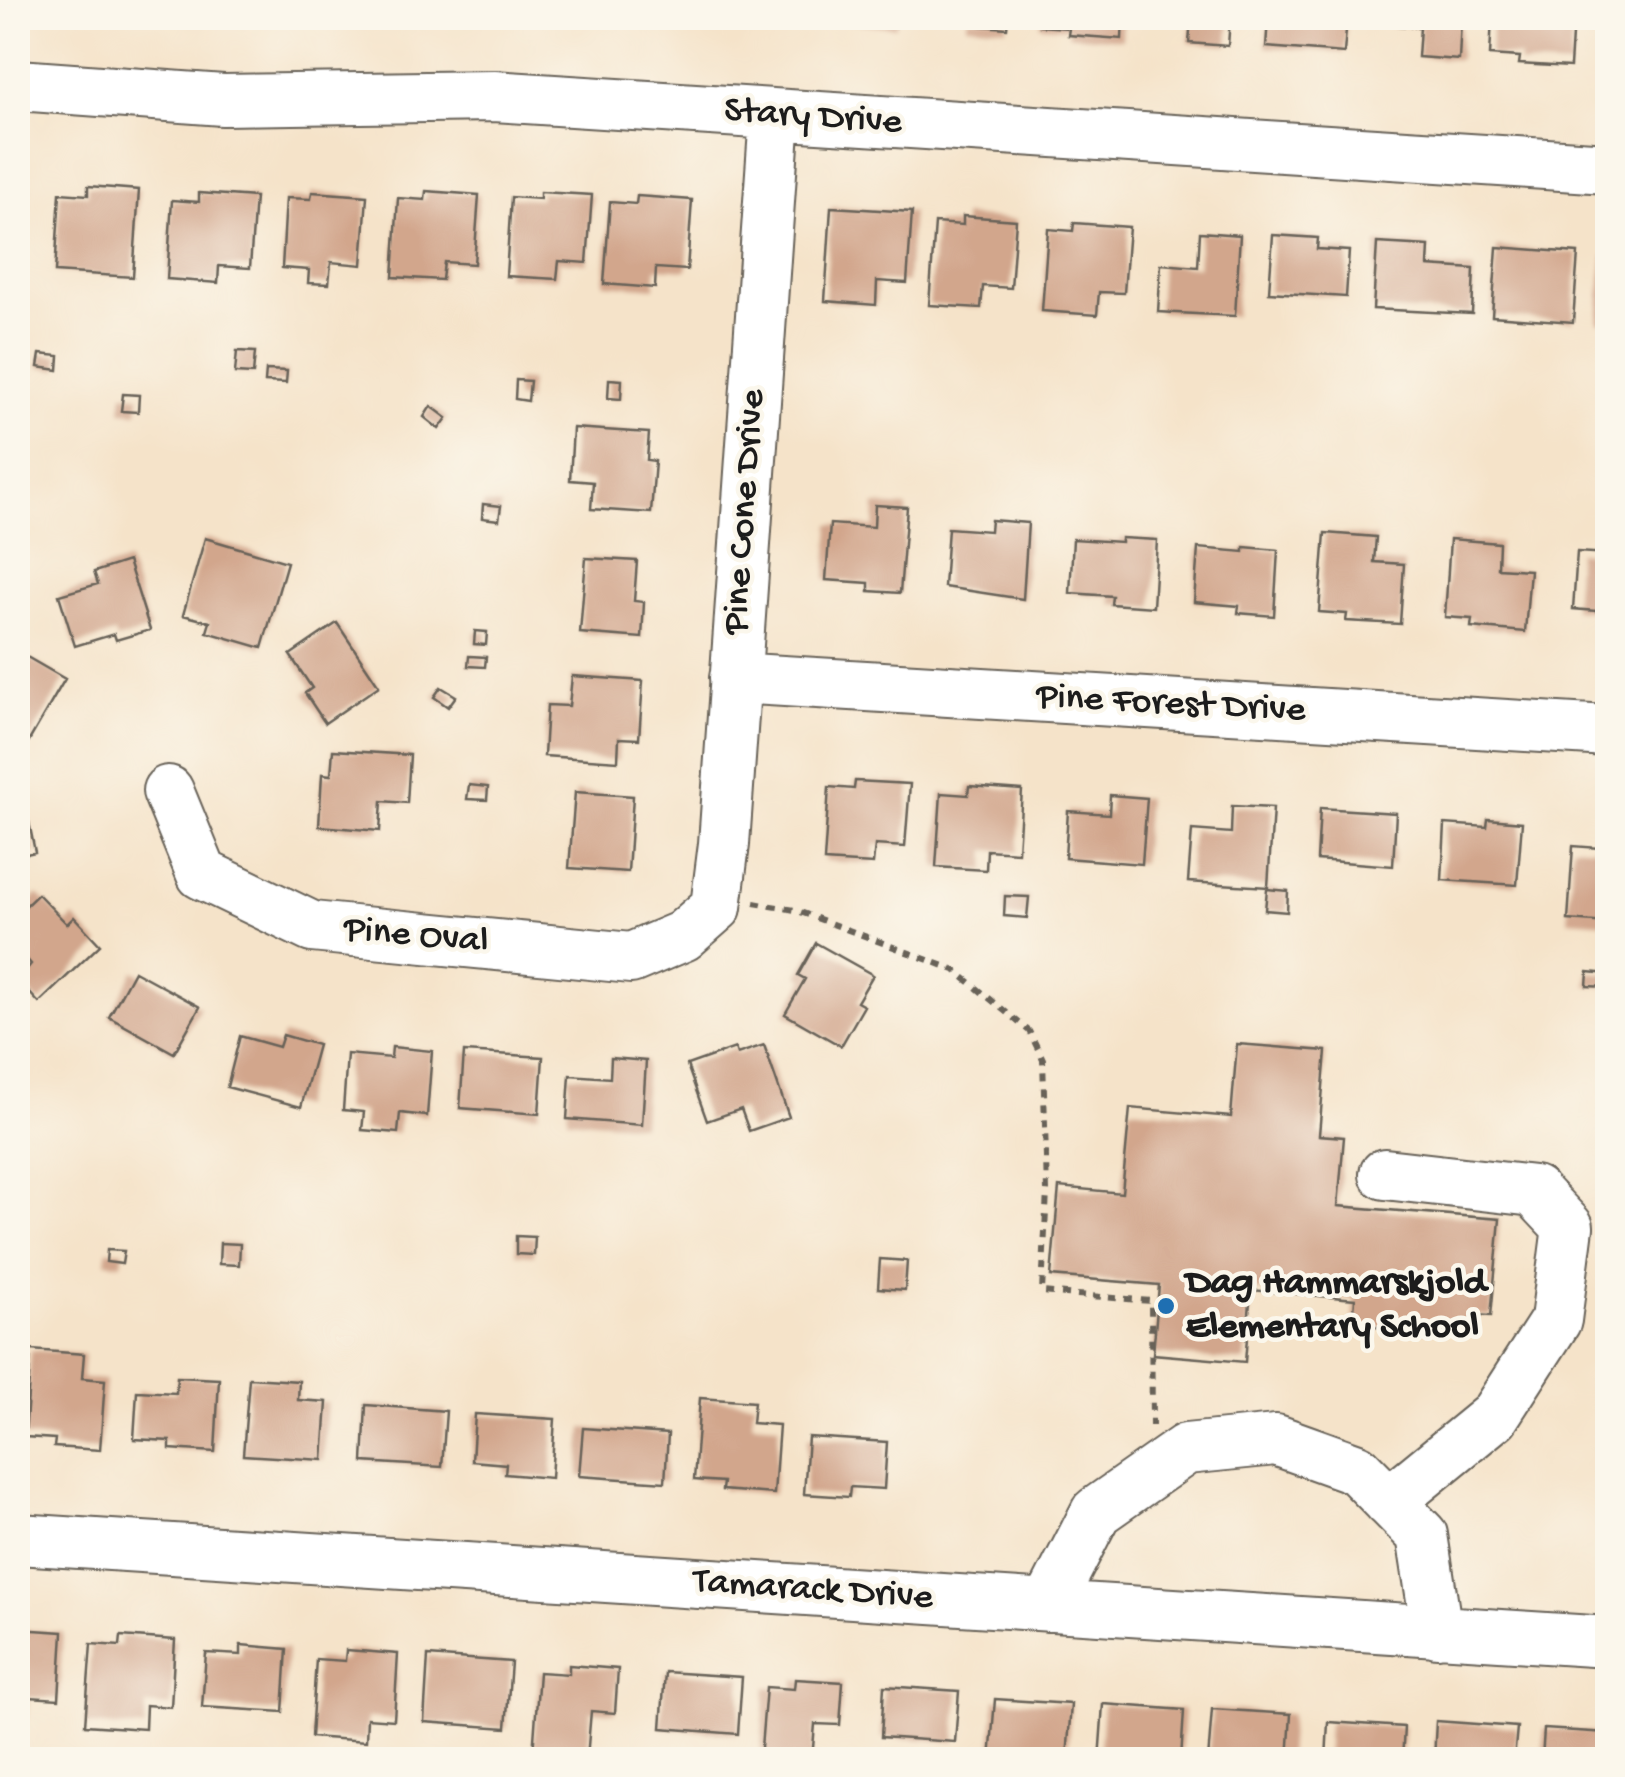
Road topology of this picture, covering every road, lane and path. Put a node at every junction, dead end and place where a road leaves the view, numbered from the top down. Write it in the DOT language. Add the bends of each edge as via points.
graph roads {
  1 [pos="18,85"];
  2 [pos="775,116"];
  3 [pos="1608,168"];
  4 [pos="735,678"];
  5 [pos="1608,731"];
  6 [pos="168,791"];
  7 [pos="734,905"];
  8 [pos="1385,1174"];
  9 [pos="1152,1444"];
  10 [pos="1389,1502"];
  11 [pos="18,1539"];
  12 [pos="1048,1606"];
  13 [pos="1437,1632"];
  14 [pos="1608,1642"];
  1 -- 2 [label="street, Stary Drive" via="223,100 494,96"];
  2 -- 3 [label="street, Stary Drive"];
  2 -- 4 [label="street, Pine Cone Drive"];
  4 -- 5 [label="street, Pine Forest Drive"];
  4 -- 7 [label="street, Pine Cone Drive"];
  6 -- 7 [label="street, Pine Oval" via="202,874 312,928 632,958"];
  7 -- 9 [label="path" via="795,910 956,970 1030,1031 1043,1059 1042,1292 1151,1301"];
  8 -- 10 [label="street" via="1534,1191 1568,1226 1556,1320 1494,1416"];
  10 -- 12 [label="street" via="1358,1470 1276,1440 1186,1449 1096,1512"];
  10 -- 13 [label="street" via="1422,1535"];
  11 -- 12 [label="street, Tamarack Drive"];
  12 -- 13 [label="street, Tamarack Drive"];
  13 -- 14 [label="street, Tamarack Drive"];
}
